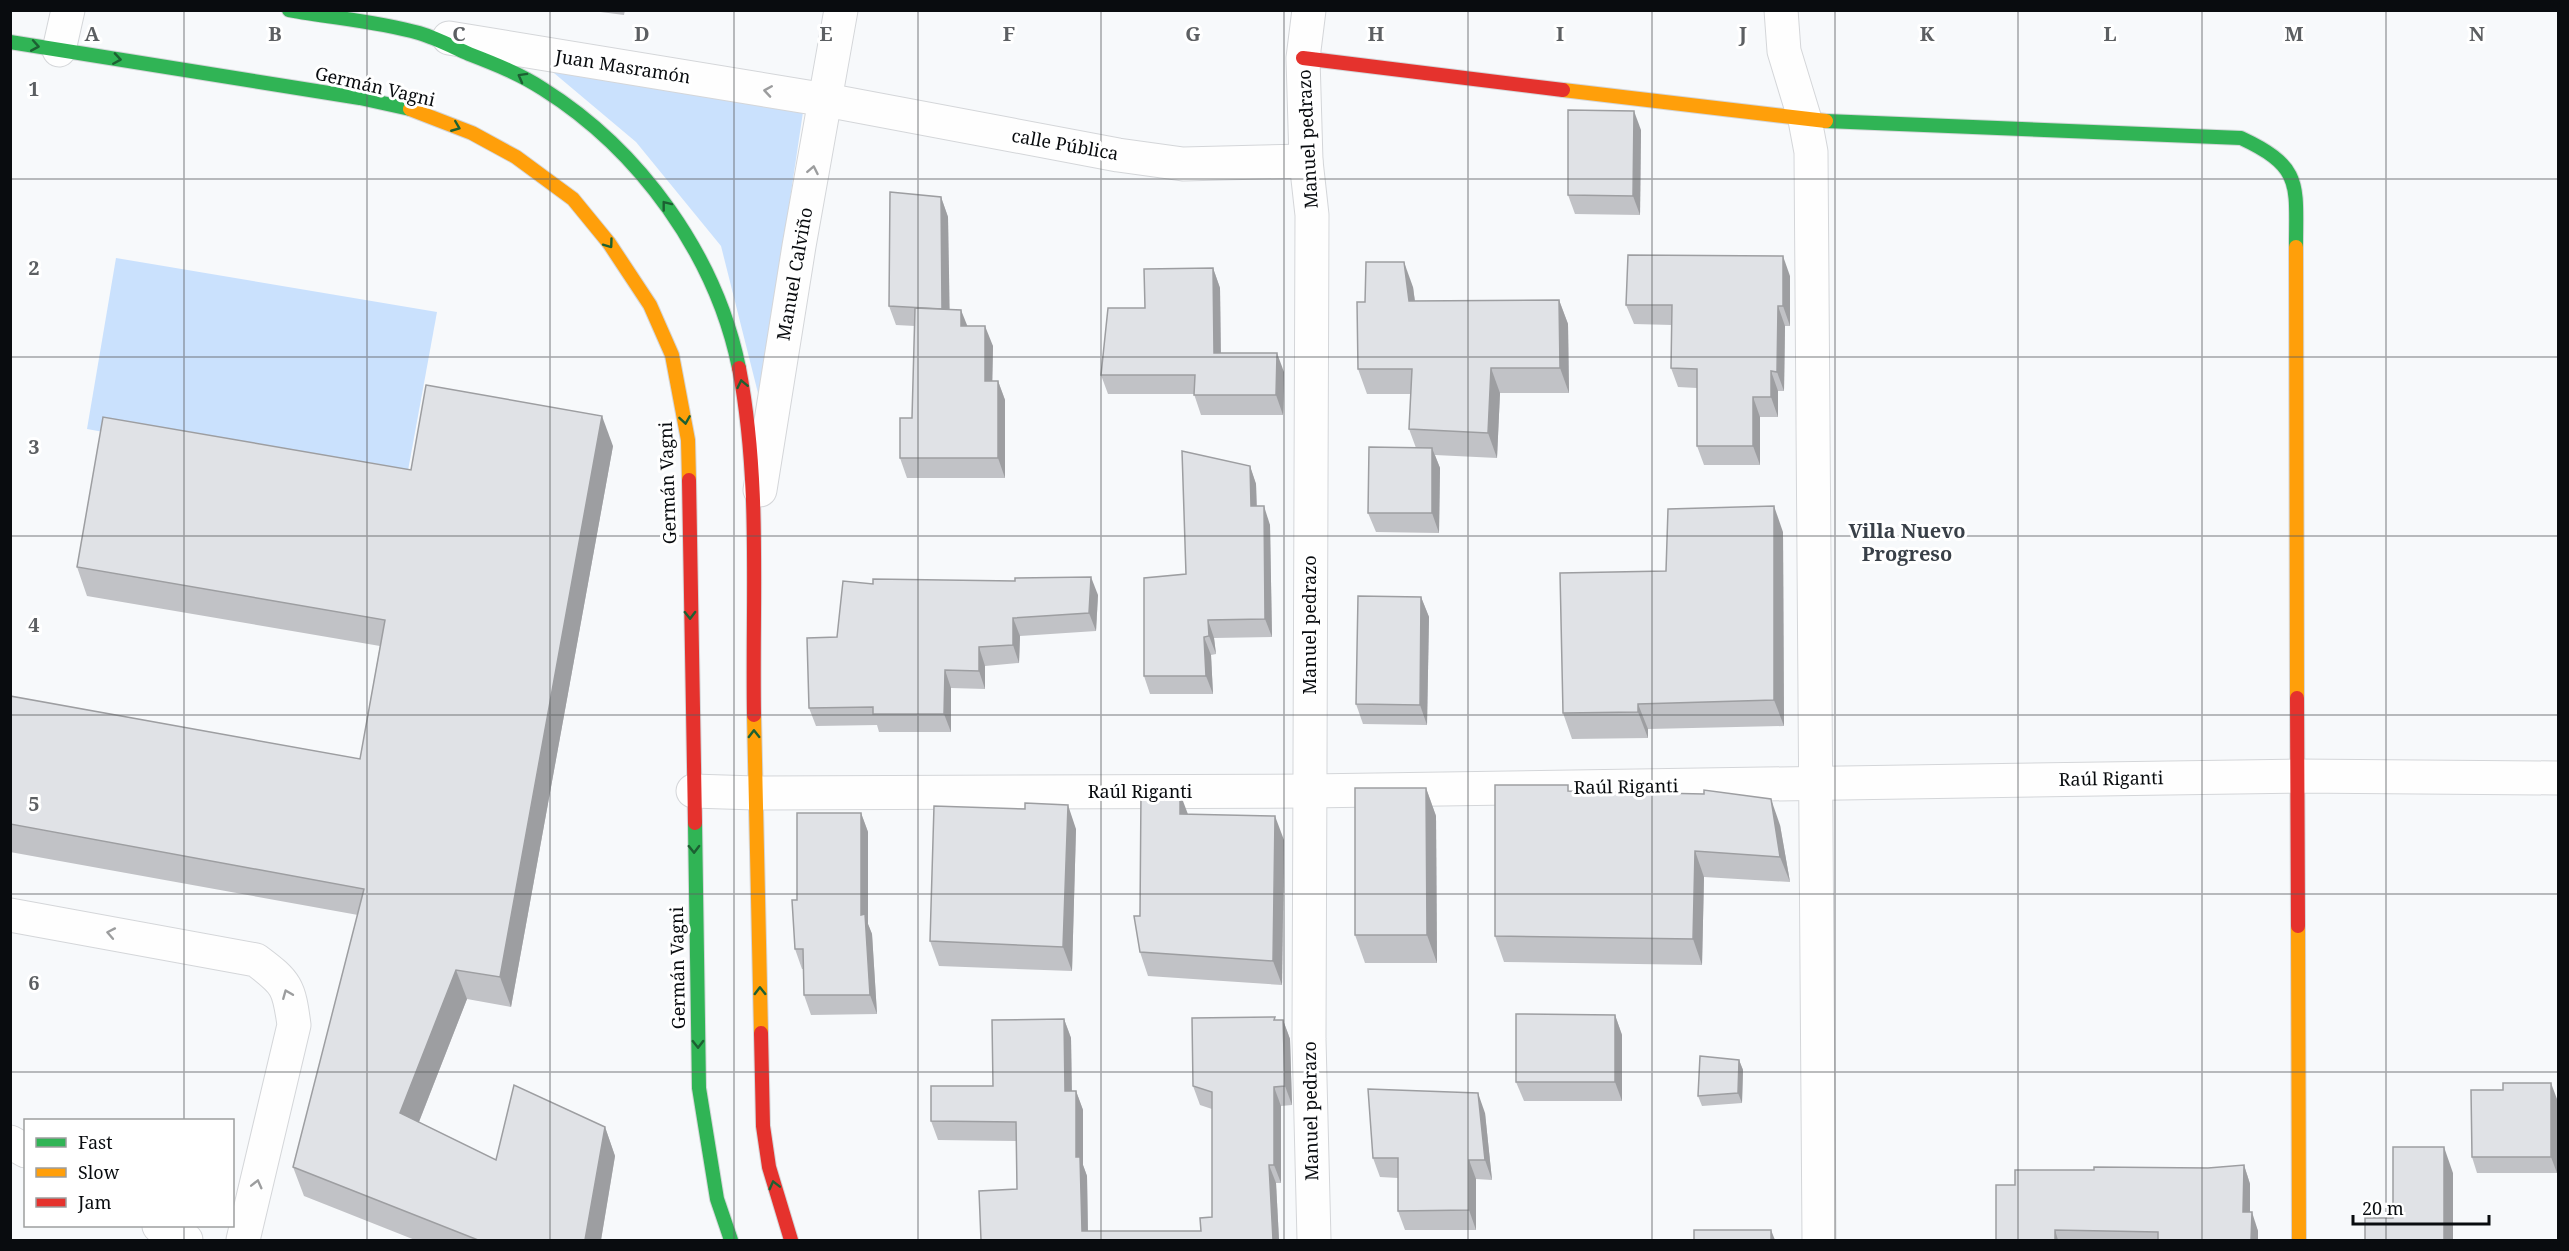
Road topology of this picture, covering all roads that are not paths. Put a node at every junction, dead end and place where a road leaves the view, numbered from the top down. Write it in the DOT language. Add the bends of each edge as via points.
graph roads {
  1 [pos="68,10"];
  2 [pos="289,10"];
  3 [pos="841,10"];
  4 [pos="1309,10"];
  5 [pos="1781,10"];
  6 [pos="420,33"];
  7 [pos="10,42"];
  8 [pos="59,50"];
  9 [pos="1303,58"];
  10 [pos="826,100"];
  11 [pos="1805,120"];
  12 [pos="1306,161"];
  13 [pos="752,539"];
  14 [pos="2297,776"];
  15 [pos="2559,778"];
  16 [pos="1817,784"];
  17 [pos="693,791"];
  18 [pos="1310,791"];
  19 [pos="755,793"];
  20 [pos="10,915"];
  21 [pos="10,1142"];
  22 [pos="24,1150"];
  23 [pos="161,1227"];
  24 [pos="186,1240"];
  25 [pos="243,1240"];
  26 [pos="731,1240"];
  27 [pos="791,1240"];
  28 [pos="1314,1240"];
  29 [pos="1819,1240"];
  30 [pos="2299,1240"];
  1 -- 8 [label="street"];
  2 -- 6 [label="main road"];
  3 -- 10 [label="street, Manuel Calviño"];
  4 -- 9 [label="street, Manuel pedrazo"];
  5 -- 11 [label="street" via="1784,51"];
  10 -- 6 [label="street, Juan Masramón, one-way"];
  13 -- 6 [label="main road, one-way" via="752,462 736,352 719,305 676,218 606,137 547,91 509,70"];
  7 -- 8 [label="main road, Germán Vagni, one-way"];
  8 -- 17 [label="main road, Germán Vagni, one-way" via="421,112 516,157 573,199 609,243 650,305 672,355 688,440"];
  9 -- 11 [label="main road"];
  9 -- 12 [label="street, Manuel pedrazo"];
  10 -- 12 [label="street, calle Pública" via="1183,164"];
  13 -- 10 [label="street, Manuel Calviño, one-way"];
  11 -- 14 [label="main road" via="2241,138 2276,154 2293,177 2296,195"];
  11 -- 16 [label="street" via="1810,152"];
  12 -- 18 [label="street, Manuel pedrazo" via="1312,215"];
  19 -- 13 [label="main road, one-way"];
  14 -- 15 [label="street, Raúl Riganti"];
  14 -- 16 [label="street, Raúl Riganti"];
  14 -- 30 [label="main road"];
  16 -- 18 [label="street, Raúl Riganti"];
  16 -- 29 [label="street"];
  17 -- 19 [label="street, Raúl Riganti"];
  17 -- 26 [label="main road, Germán Vagni, one-way" via="699,1088 717,1199"];
  18 -- 19 [label="street, Raúl Riganti"];
  18 -- 28 [label="street, Manuel pedrazo"];
  27 -- 19 [label="main road, one-way" via="769,1167 763,1126"];
  25 -- 20 [label="street, one-way" via="294,1025 290,999 280,978 256,960"];
  21 -- 22 [label="street"];
  23 -- 24 [label="street"];
}
